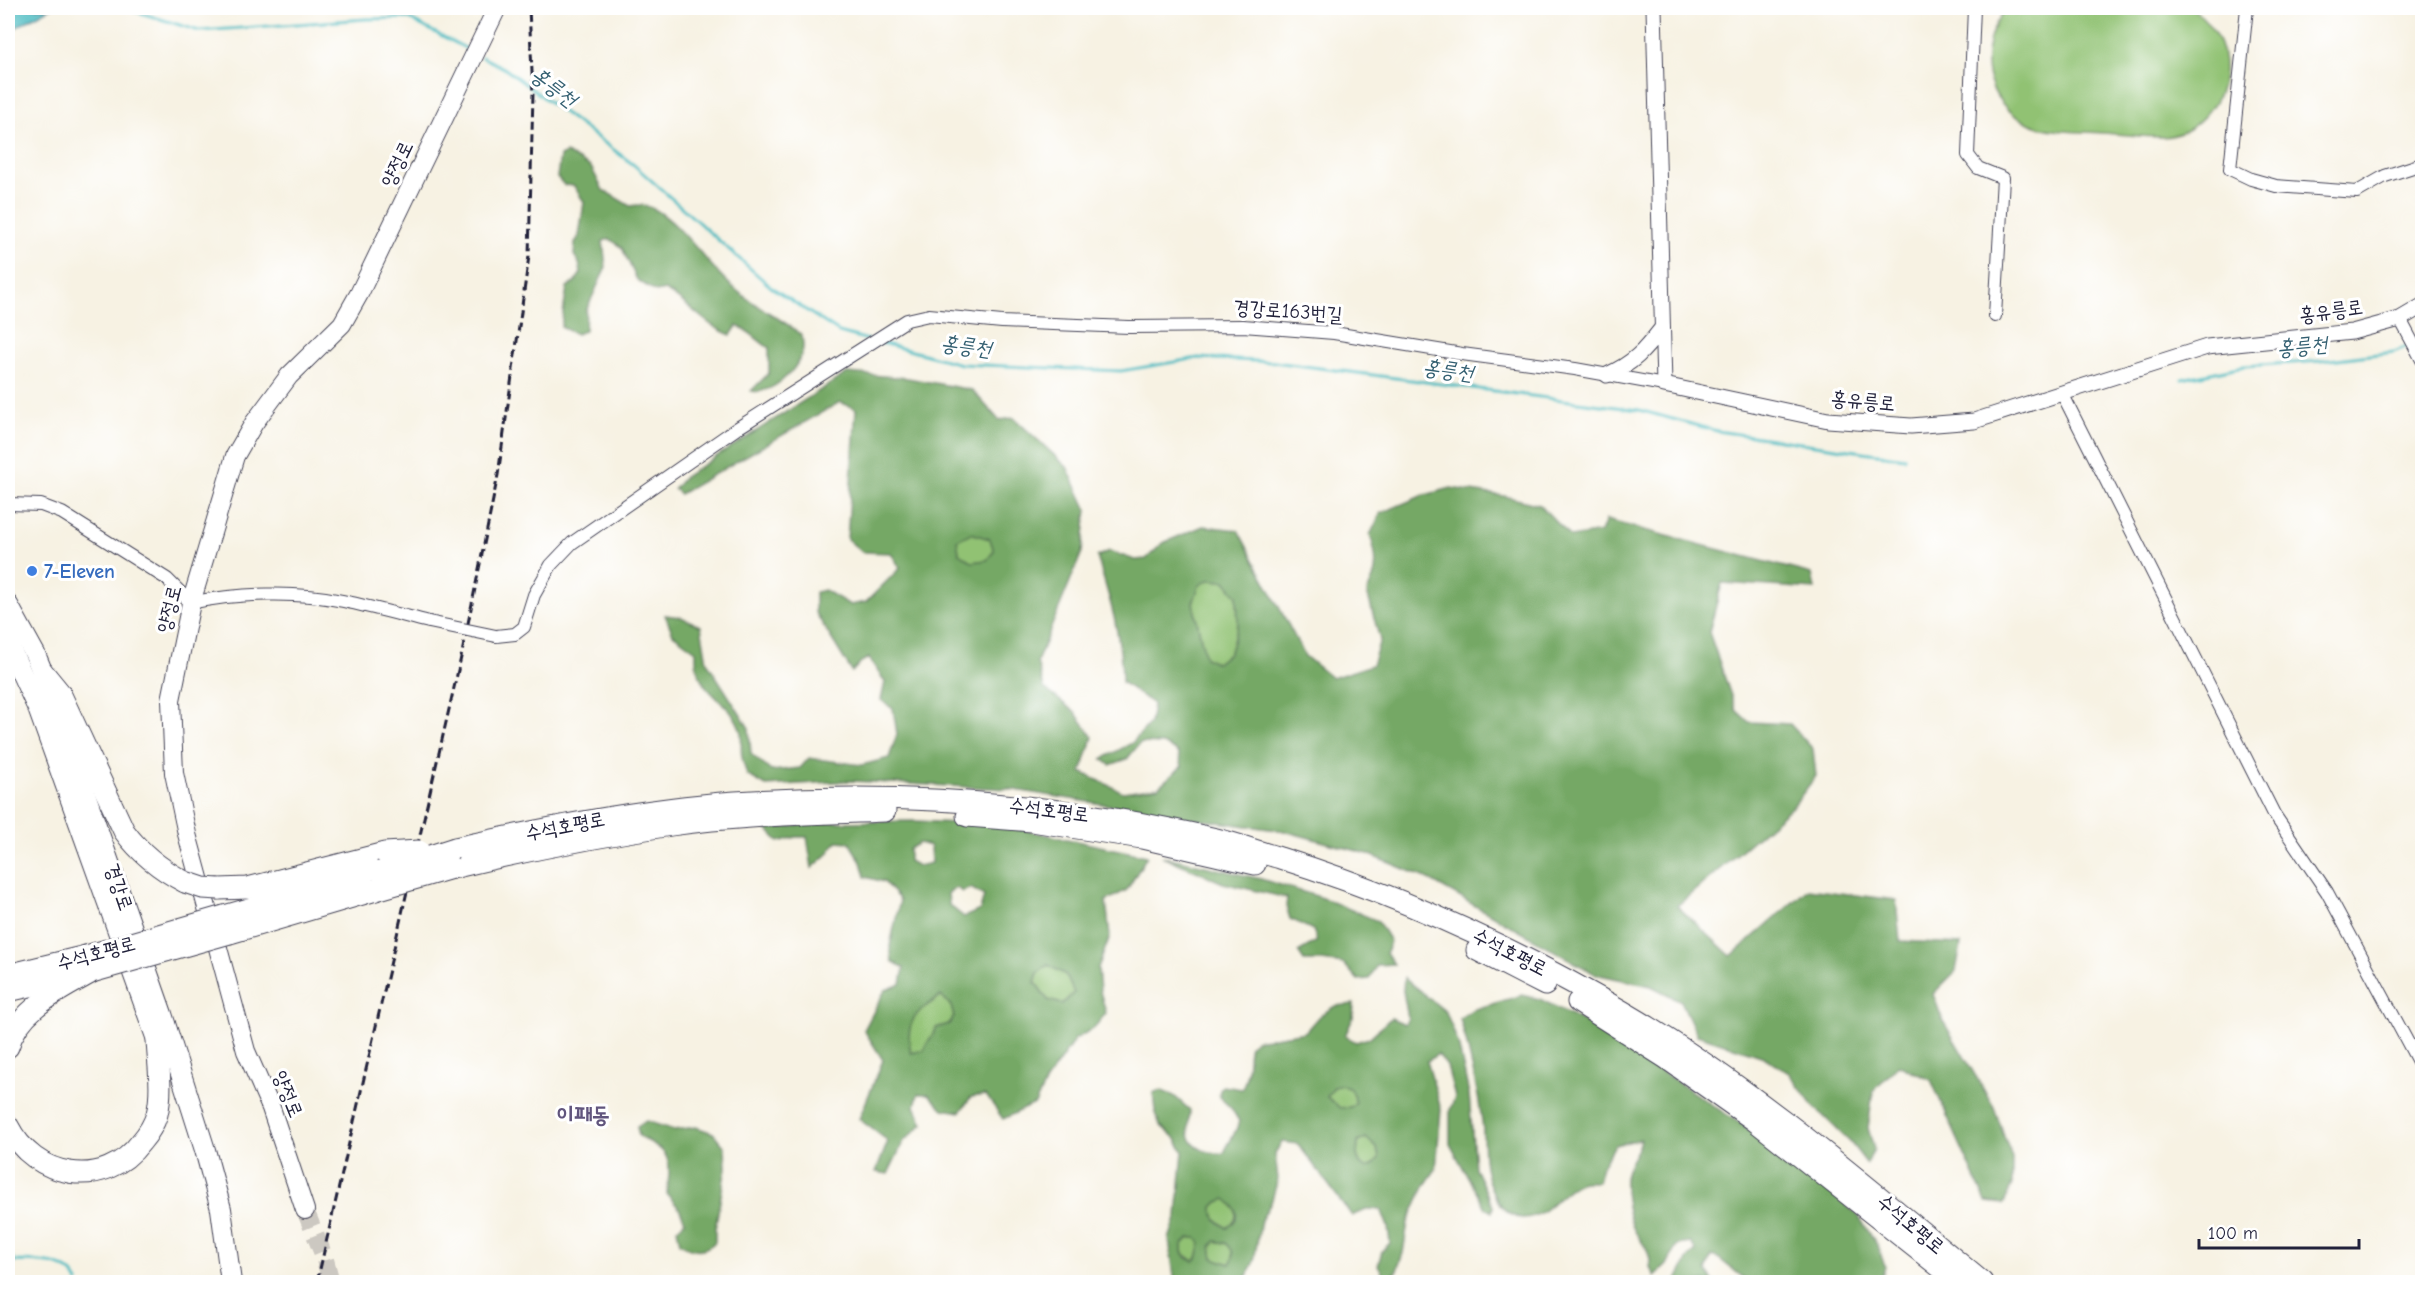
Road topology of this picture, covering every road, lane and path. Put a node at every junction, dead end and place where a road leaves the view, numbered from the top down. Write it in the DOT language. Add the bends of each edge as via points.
graph roads {
  1 [pos="497,8"];
  2 [pos="1654,8"];
  3 [pos="1974,8"];
  4 [pos="2247,8"];
  5 [pos="2422,164"];
  6 [pos="2422,306"];
  7 [pos="1995,316"];
  8 [pos="2400,319"];
  9 [pos="1662,328"];
  10 [pos="2422,360"];
  11 [pos="1607,375"];
  12 [pos="1664,385"];
  13 [pos="2065,398"];
  14 [pos="8,504"];
  15 [pos="192,603"];
  16 [pos="8,605"];
  17 [pos="8,644"];
  18 [pos="42,671"];
  19 [pos="497,848"];
  20 [pos="380,872"];
  21 [pos="89,964"];
  22 [pos="8,975"];
  23 [pos="8,991"];
  24 [pos="157,1040"];
  25 [pos="8,1047"];
  26 [pos="2419,1052"];
  27 [pos="2422,1070"];
  28 [pos="8,1126"];
  29 [pos="305,1210"];
  30 [pos="220,1282"];
  31 [pos="231,1282"];
  32 [pos="1959,1282"];
  33 [pos="1982,1282"];
  1 -- 15 [label="main road, 양정로" via="342,324 289,376 234,456"];
  2 -- 9 [label="street"];
  3 -- 7 [label="street" via="1968,155 1978,168 2003,178"];
  4 -- 5 [label="street" via="2230,169 2276,186 2357,192 2385,176"];
  6 -- 8 [label="street, 홍유릉로"];
  8 -- 10 [label="street"];
  8 -- 13 [label="street, 홍유릉로" via="2352,332 2206,346"];
  9 -- 11 [label="street" via="1641,355"];
  9 -- 12 [label="street"];
  11 -- 12 [label="street, 경강로163번길"];
  11 -- 15 [label="street, 경강로163번길, bridge" via="1334,333 1243,326 1002,322 929,315 907,320 736,429 572,543 551,565 534,595 524,627 516,634 496,636 299,595 224,596"];
  12 -- 13 [label="street, 홍유릉로" via="1828,420 1911,426 1974,420"];
  13 -- 26 [label="street" via="2274,814 2327,892"];
  14 -- 15 [label="street" via="41,505 62,513 166,579"];
  15 -- 29 [label="main road, 양정로" via="171,700 174,772 246,1051 271,1108"];
  16 -- 18 [label="main road, 경강로"];
  17 -- 24 [label="main road, 경강로" via="39,711"];
  18 -- 20 [label="highway, bridge" via="60,693 124,831 152,861 185,882 203,888 248,888"];
  18 -- 31 [label="main road, 경강로" via="162,1014 201,1138 221,1209"];
  19 -- 20 [label="highway, 수석호평로, bridge"];
  19 -- 20 [label="highway, 수석호평로, bridge" via="455,848"];
  19 -- 32 [label="highway, 수석호평로" via="773,815 898,810 1032,821 1142,838 1251,863 1378,907 1470,947 1582,1005 1754,1120"];
  19 -- 33 [label="highway, 수석호평로" via="644,812 831,797 1023,805 1219,839 1327,873 1424,911 1515,953 1624,1012 1742,1090"];
  20 -- 21 [label="highway, 수석호평로, bridge" via="227,925"];
  21 -- 22 [label="highway, 수석호평로"];
  21 -- 23 [label="highway, 수석호평로"];
  21 -- 25 [label="highway" via="34,1007 16,1028"];
  24 -- 28 [label="highway" via="157,1113 136,1149 115,1166 86,1173 50,1168 31,1157"];
  24 -- 30 [label="main road, 경강로" via="199,1166 215,1237"];
  26 -- 27 [label="street"];
}
